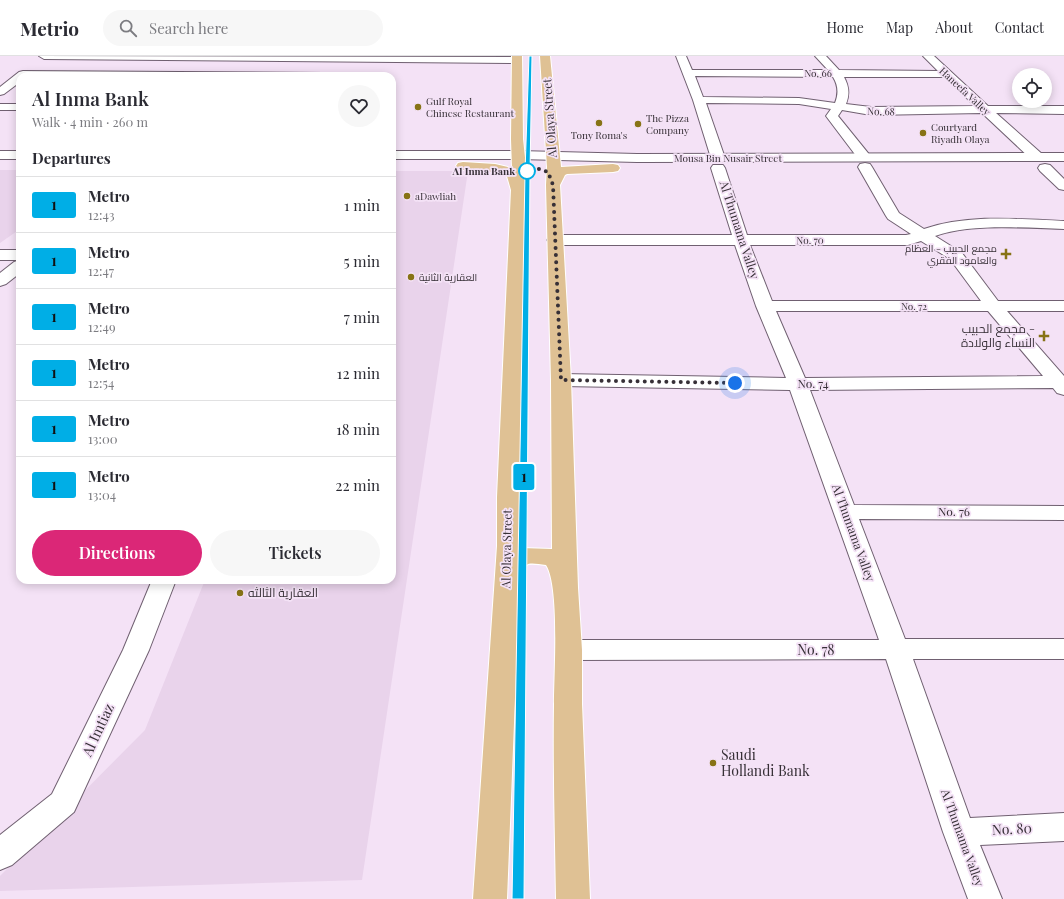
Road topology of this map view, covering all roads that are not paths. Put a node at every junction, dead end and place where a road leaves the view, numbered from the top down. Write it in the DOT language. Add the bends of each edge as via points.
graph roads {
  1 [pos="545,56"];
  2 [pos="681,56"];
  3 [pos="820,56"];
  4 [pos="928,56"];
  5 [pos="45,57"];
  6 [pos="83,57"];
  7 [pos="147,57"];
  8 [pos="395,57"];
  9 [pos="516,58"];
  10 [pos="390,70"];
  11 [pos="27,72"];
  12 [pos="688,74"];
  13 [pos="838,74"];
  14 [pos="948,74"];
  15 [pos="16,80"];
  16 [pos="0,92"];
  17 [pos="699,100"];
  18 [pos="838,106"];
  19 [pos="0,107"];
  20 [pos="16,107"];
  21 [pos="984,109"];
  22 [pos="1064,110"];
  23 [pos="552,142"];
  24 [pos="0,155"];
  25 [pos="16,155"];
  26 [pos="396,155"];
  27 [pos="1064,157"];
  28 [pos="486,159"];
  29 [pos="609,162"];
  30 [pos="865,162"];
  31 [pos="1041,162"];
  32 [pos="718,163"];
  33 [pos="396,165"];
  34 [pos="0,166"];
  35 [pos="16,166"];
  36 [pos="463,166"];
  37 [pos="532,168"];
  38 [pos="1064,168"];
  39 [pos="1064,186"];
  40 [pos="1064,225"];
  41 [pos="924,234"];
  42 [pos="555,240"];
  43 [pos="741,241"];
  44 [pos="0,256"];
  45 [pos="16,256"];
  46 [pos="16,268"];
  47 [pos="0,281"];
  48 [pos="765,306"];
  49 [pos="993,306"];
  50 [pos="1064,306"];
  51 [pos="561,380"];
  52 [pos="798,384"];
  53 [pos="1062,384"];
  54 [pos="845,512"];
  55 [pos="1064,513"];
  56 [pos="510,566"];
  57 [pos="162,584"];
  58 [pos="565,588"];
  59 [pos="1064,649"];
  60 [pos="568,650"];
  61 [pos="896,650"];
  62 [pos="1064,827"];
  63 [pos="959,832"];
  64 [pos="0,855"];
  65 [pos="490,899"];
  66 [pos="572,899"];
  67 [pos="985,899"];
  1 -- 23 [label="main road, Al Olaya Street"];
  2 -- 12 [label="street, Al Thumama Valley"];
  3 -- 13 [label="street"];
  4 -- 14 [label="street, Haneefa Valley"];
  5 -- 6 [label="street"];
  5 -- 11 [label="street"];
  6 -- 7 [label="street"];
  7 -- 8 [label="street"];
  8 -- 9 [label="street"];
  8 -- 10 [label="street"];
  9 -- 37 [label="main road, Al Olaya Street"];
  12 -- 13 [label="street, No. 66"];
  12 -- 17 [label="street, Al Thumama Valley"];
  13 -- 14 [label="street, No. 66"];
  13 -- 18 [label="street" via="843,93"];
  14 -- 21 [label="street, Haneefa Valley"];
  15 -- 16 [label="street"];
  17 -- 18 [label="street, No. 68" via="799,101"];
  17 -- 32 [label="street, Al Thumama Valley"];
  18 -- 21 [label="street, No. 68" via="871,111"];
  18 -- 30 [label="street" via="832,116"];
  19 -- 20 [label="street"];
  21 -- 22 [label="street, No. 68"];
  21 -- 31 [label="street, Haneefa Valley"];
  23 -- 29 [label="main road" via="558,152"];
  23 -- 37 [label="main road, Al Olaya Street"];
  24 -- 25 [label="street"];
  26 -- 28 [label="street, Mousa Bin Nusair Street"];
  27 -- 31 [label="street, Mousa Bin Nusair Street"];
  28 -- 36 [label="street, Mousa Bin Nusair Street"];
  28 -- 37 [label="street, Mousa Bin Nusair Street"];
  28 -- 37 [label="main road" via="512,149"];
  29 -- 32 [label="street, Mousa Bin Nusair Street"];
  29 -- 37 [label="street, Mousa Bin Nusair Street"];
  29 -- 37 [label="main road" via="560,172"];
  30 -- 31 [label="street, Mousa Bin Nusair Street"];
  30 -- 32 [label="street, Mousa Bin Nusair Street"];
  30 -- 41 [label="street" via="893,216"];
  31 -- 38 [label="street, Mousa Bin Nusair Street"];
  31 -- 39 [label="street, Haneefa Valley"];
  32 -- 43 [label="street, Al Thumama Valley"];
  33 -- 36 [label="street, Mousa Bin Nusair Street"];
  34 -- 35 [label="street"];
  36 -- 37 [label="main road" via="500,169 514,175"];
  37 -- 42 [label="main road, Al Olaya Street"];
  37 -- 56 [label="main road, Al Olaya Street" via="508,497"];
  40 -- 41 [label="street, No. 70" via="1000,223 945,228"];
  41 -- 43 [label="street, No. 70" via="908,240"];
  41 -- 49 [label="street" via="956,256"];
  42 -- 43 [label="street, No. 70"];
  42 -- 51 [label="main road, Al Olaya Street"];
  43 -- 48 [label="street, Al Thumama Valley"];
  44 -- 45 [label="street"];
  46 -- 47 [label="street"];
  48 -- 49 [label="street, No. 72"];
  48 -- 52 [label="street, Al Thumama Valley"];
  49 -- 50 [label="street, No. 72"];
  49 -- 53 [label="street"];
  51 -- 52 [label="street, No. 74"];
  51 -- 58 [label="main road, Al Olaya Street"];
  52 -- 53 [label="street, No. 74"];
  52 -- 54 [label="street, Al Thumama Valley"];
  54 -- 55 [label="street, No. 76"];
  54 -- 61 [label="street, Al Thumama Valley"];
  56 -- 58 [label="main road, Al Olaya Street" via="523,555 553,557 560,567"];
  56 -- 65 [label="main road, Al Olaya Street"];
  57 -- 64 [label="street, Al Imtiaz" via="136,650 63,803"];
  58 -- 60 [label="main road, Al Olaya Street"];
  59 -- 61 [label="street, No. 78"];
  60 -- 61 [label="street, No. 78"];
  60 -- 66 [label="main road, Al Olaya Street"];
  61 -- 63 [label="street, Al Thumama Valley"];
  62 -- 63 [label="street, No. 80"];
  63 -- 67 [label="street, Al Thumama Valley"];
}
